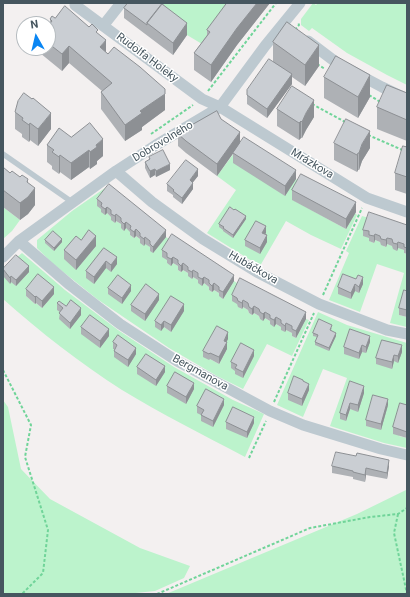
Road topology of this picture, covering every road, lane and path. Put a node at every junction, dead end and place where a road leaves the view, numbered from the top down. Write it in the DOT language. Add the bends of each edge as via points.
graph roads {
  1 [pos="121,3"];
  2 [pos="300,3"];
  3 [pos="75,5"];
  4 [pos="284,23"];
  5 [pos="104,26"];
  6 [pos="407,99"];
  7 [pos="308,102"];
  8 [pos="220,108"];
  9 [pos="352,126"];
  10 [pos="365,133"];
  11 [pos="407,152"];
  12 [pos="3,154"];
  13 [pos="116,171"];
  14 [pos="367,198"];
  15 [pos="72,202"];
  16 [pos="407,212"];
  17 [pos="19,241"];
  18 [pos="3,256"];
  19 [pos="319,304"];
  20 [pos="407,334"];
  21 [pos="3,370"];
  22 [pos="270,411"];
  23 [pos="407,455"];
  24 [pos="249,458"];
  25 [pos="407,508"];
  26 [pos="398,514"];
  27 [pos="22,594"];
  28 [pos="156,594"];
  29 [pos="407,594"];
  1 -- 5 [label="street"];
  2 -- 4 [label="street, Dobrovolného"];
  3 -- 5 [label="street, Rudolfa Holeky"];
  4 -- 6 [label="street" via="337,63"];
  4 -- 8 [label="street, Dobrovolného"];
  5 -- 8 [label="street, Rudolfa Holeky" via="202,99"];
  7 -- 9 [label="path"];
  8 -- 13 [label="street, Dobrovolného"];
  8 -- 14 [label="street, Mrázkova"];
  10 -- 11 [label="path"];
  12 -- 15 [label="lane"];
  13 -- 15 [label="street, Dobrovolného"];
  13 -- 19 [label="street, Hubáčkova" via="152,202 203,239 257,272"];
  14 -- 16 [label="street, Mrázkova"];
  14 -- 19 [label="path"];
  15 -- 17 [label="street, Dobrovolného"];
  17 -- 18 [label="street, Dobrovolného"];
  17 -- 22 [label="street, Bergmanova" via="120,324 177,361"];
  19 -- 20 [label="street, Hubáčkova" via="387,330"];
  19 -- 22 [label="path"];
  21 -- 27 [label="path" via="30,425 25,457 48,530 43,573"];
  22 -- 23 [label="street, Bergmanova" via="302,425"];
  22 -- 24 [label="path"];
  25 -- 26 [label="path"];
  26 -- 28 [label="path" via="310,528"];
  26 -- 29 [label="path" via="394,533"];
}
